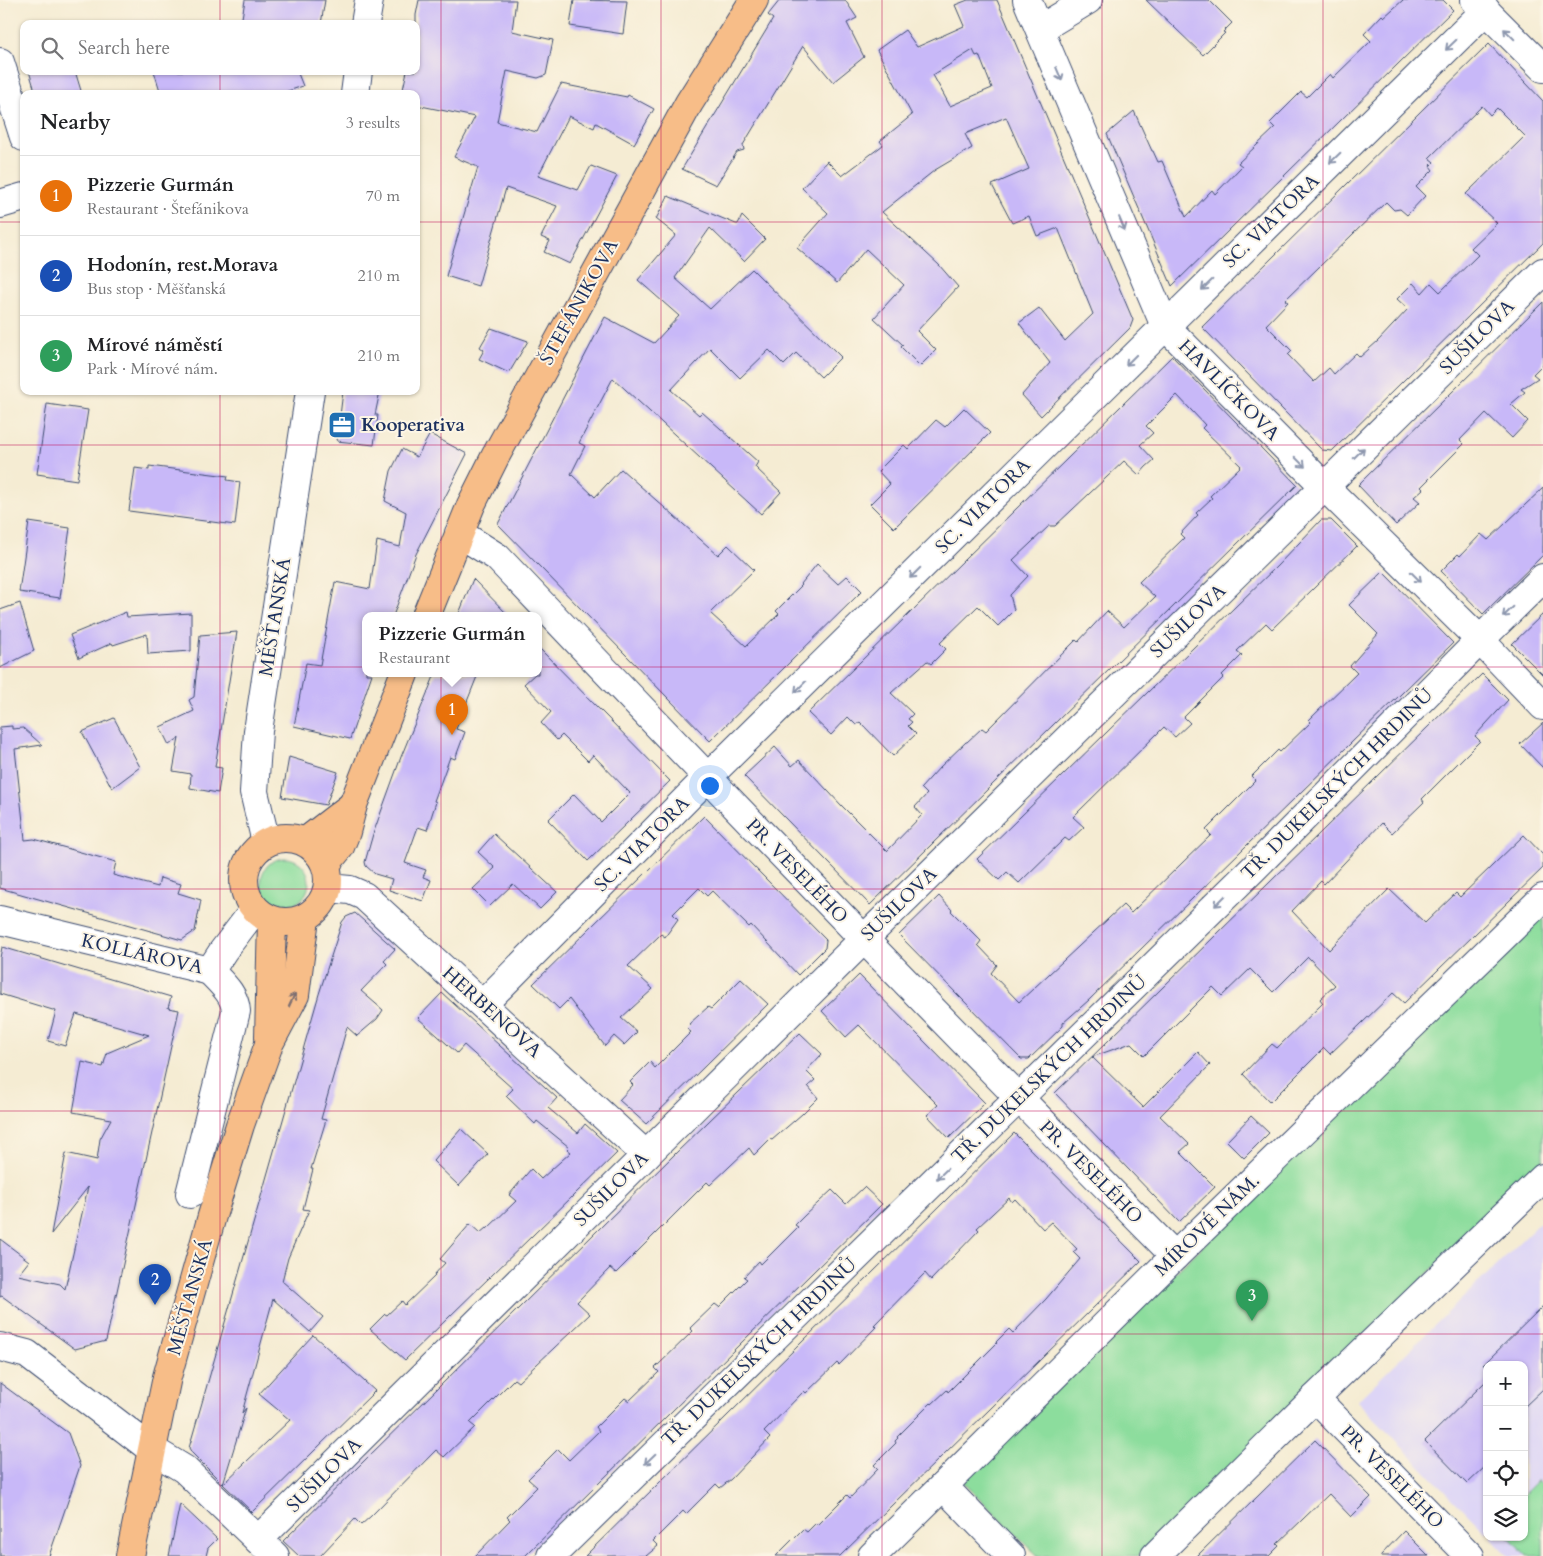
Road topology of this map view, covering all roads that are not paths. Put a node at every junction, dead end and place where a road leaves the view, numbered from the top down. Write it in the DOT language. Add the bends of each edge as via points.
graph roads {
  1 [pos="369,0"];
  2 [pos="754,0"];
  3 [pos="1027,0"];
  4 [pos="1088,0"];
  5 [pos="1481,5"];
  6 [pos="366,20"];
  7 [pos="1040,29"];
  8 [pos="0,62"];
  9 [pos="1543,68"];
  10 [pos="357,75"];
  11 [pos="356,90"];
  12 [pos="20,124"];
  13 [pos="20,197"];
  14 [pos="0,204"];
  15 [pos="1543,272"];
  16 [pos="1165,326"];
  17 [pos="309,395"];
  18 [pos="1325,487"];
  19 [pos="459,533"];
  20 [pos="1543,578"];
  21 [pos="428,612"];
  22 [pos="1480,640"];
  23 [pos="403,677"];
  24 [pos="1543,706"];
  25 [pos="707,778"];
  26 [pos="353,804"];
  27 [pos="266,842"];
  28 [pos="305,842"];
  29 [pos="327,876"];
  30 [pos="1543,898"];
  31 [pos="263,915"];
  32 [pos="305,918"];
  33 [pos="0,920"];
  34 [pos="864,939"];
  35 [pos="210,971"];
  36 [pos="483,1004"];
  37 [pos="269,1044"];
  38 [pos="1019,1099"];
  39 [pos="646,1155"];
  40 [pos="1543,1178"];
  41 [pos="190,1194"];
  42 [pos="1175,1256"];
  43 [pos="0,1347"];
  44 [pos="1315,1398"];
  45 [pos="151,1449"];
  46 [pos="943,1486"];
  47 [pos="266,1548"];
  48 [pos="130,1556"];
  49 [pos="551,1556"];
  50 [pos="872,1556"];
  51 [pos="1011,1556"];
  52 [pos="1155,1556"];
  53 [pos="1470,1556"];
  1 -- 6 [label="street"];
  2 -- 19 [label="main road, ŠTEFÁNIKOVA" via="689,103 495,457"];
  3 -- 7 [label="street, HAVLÍČKOVA"];
  4 -- 7 [label="street"];
  9 -- 5 [label="street, one-way"];
  5 -- 16 [label="street, SC. VIATORA, one-way"];
  7 -- 16 [label="street, HAVLÍČKOVA, one-way"];
  8 -- 12 [label="street"];
  10 -- 11 [label="street"];
  13 -- 14 [label="street"];
  18 -- 15 [label="street, SUŠILOVA, one-way"];
  16 -- 18 [label="street, HAVLÍČKOVA, one-way"];
  16 -- 25 [label="street, SC. VIATORA, one-way"];
  17 -- 27 [label="street, MĚŠŤANSKÁ" via="258,731 254,792"];
  18 -- 22 [label="street, HAVLÍČKOVA, one-way"];
  18 -- 34 [label="street, SUŠILOVA"];
  19 -- 21 [label="main road, ŠTEFÁNIKOVA"];
  19 -- 25 [label="street, PR. VESELÉHO" via="498,557"];
  20 -- 22 [label="street, TŘ. DUKELSKÝCH HRDINŮ, one-way"];
  22 -- 24 [label="street, HAVLÍČKOVA"];
  22 -- 38 [label="street, TŘ. DUKELSKÝCH HRDINŮ, one-way"];
  23 -- 26 [label="main road"];
  25 -- 34 [label="street, PR. VESELÉHO"];
  25 -- 36 [label="street, SC. VIATORA"];
  26 -- 28 [label="main road"];
  26 -- 29 [label="main road" via="346,832"];
  27 -- 28 [label="main road" via="293,838"];
  27 -- 31 [label="main road" via="250,857 243,879 248,900"];
  28 -- 29 [label="main road" via="317,852"];
  29 -- 32 [label="main road" via="323,900"];
  29 -- 36 [label="street, HERBENOVA" via="364,896"];
  30 -- 42 [label="street, MÍROVÉ NÁM."];
  31 -- 32 [label="main road" via="283,922"];
  31 -- 35 [label="street, KOLLÁROVA" via="223,951"];
  31 -- 37 [label="main road, MĚŠŤANSKÁ"];
  37 -- 32 [label="main road, MĚŠŤANSKÁ, one-way" via="295,995"];
  33 -- 35 [label="street, KOLLÁROVA"];
  34 -- 38 [label="street, PR. VESELÉHO"];
  34 -- 39 [label="street, SUŠILOVA"];
  35 -- 41 [label="street" via="230,992 236,1002 236,1011"];
  36 -- 39 [label="street, HERBENOVA"];
  37 -- 45 [label="main road, MĚŠŤANSKÁ" via="212,1216 167,1377"];
  38 -- 42 [label="street, PR. VESELÉHO"];
  38 -- 49 [label="street, TŘ. DUKELSKÝCH HRDINŮ, one-way"];
  39 -- 47 [label="street, SUŠILOVA"];
  40 -- 44 [label="street"];
  42 -- 46 [label="street, MÍROVÉ NÁM."];
  43 -- 45 [label="street" via="27,1354"];
  44 -- 52 [label="street"];
  44 -- 53 [label="street, PR. VESELÉHO"];
  45 -- 47 [label="street" via="184,1469"];
  45 -- 48 [label="main road, MĚŠŤANSKÁ"];
  46 -- 50 [label="street, MÍROVÉ NÁM."];
  46 -- 51 [label="street"];
}
